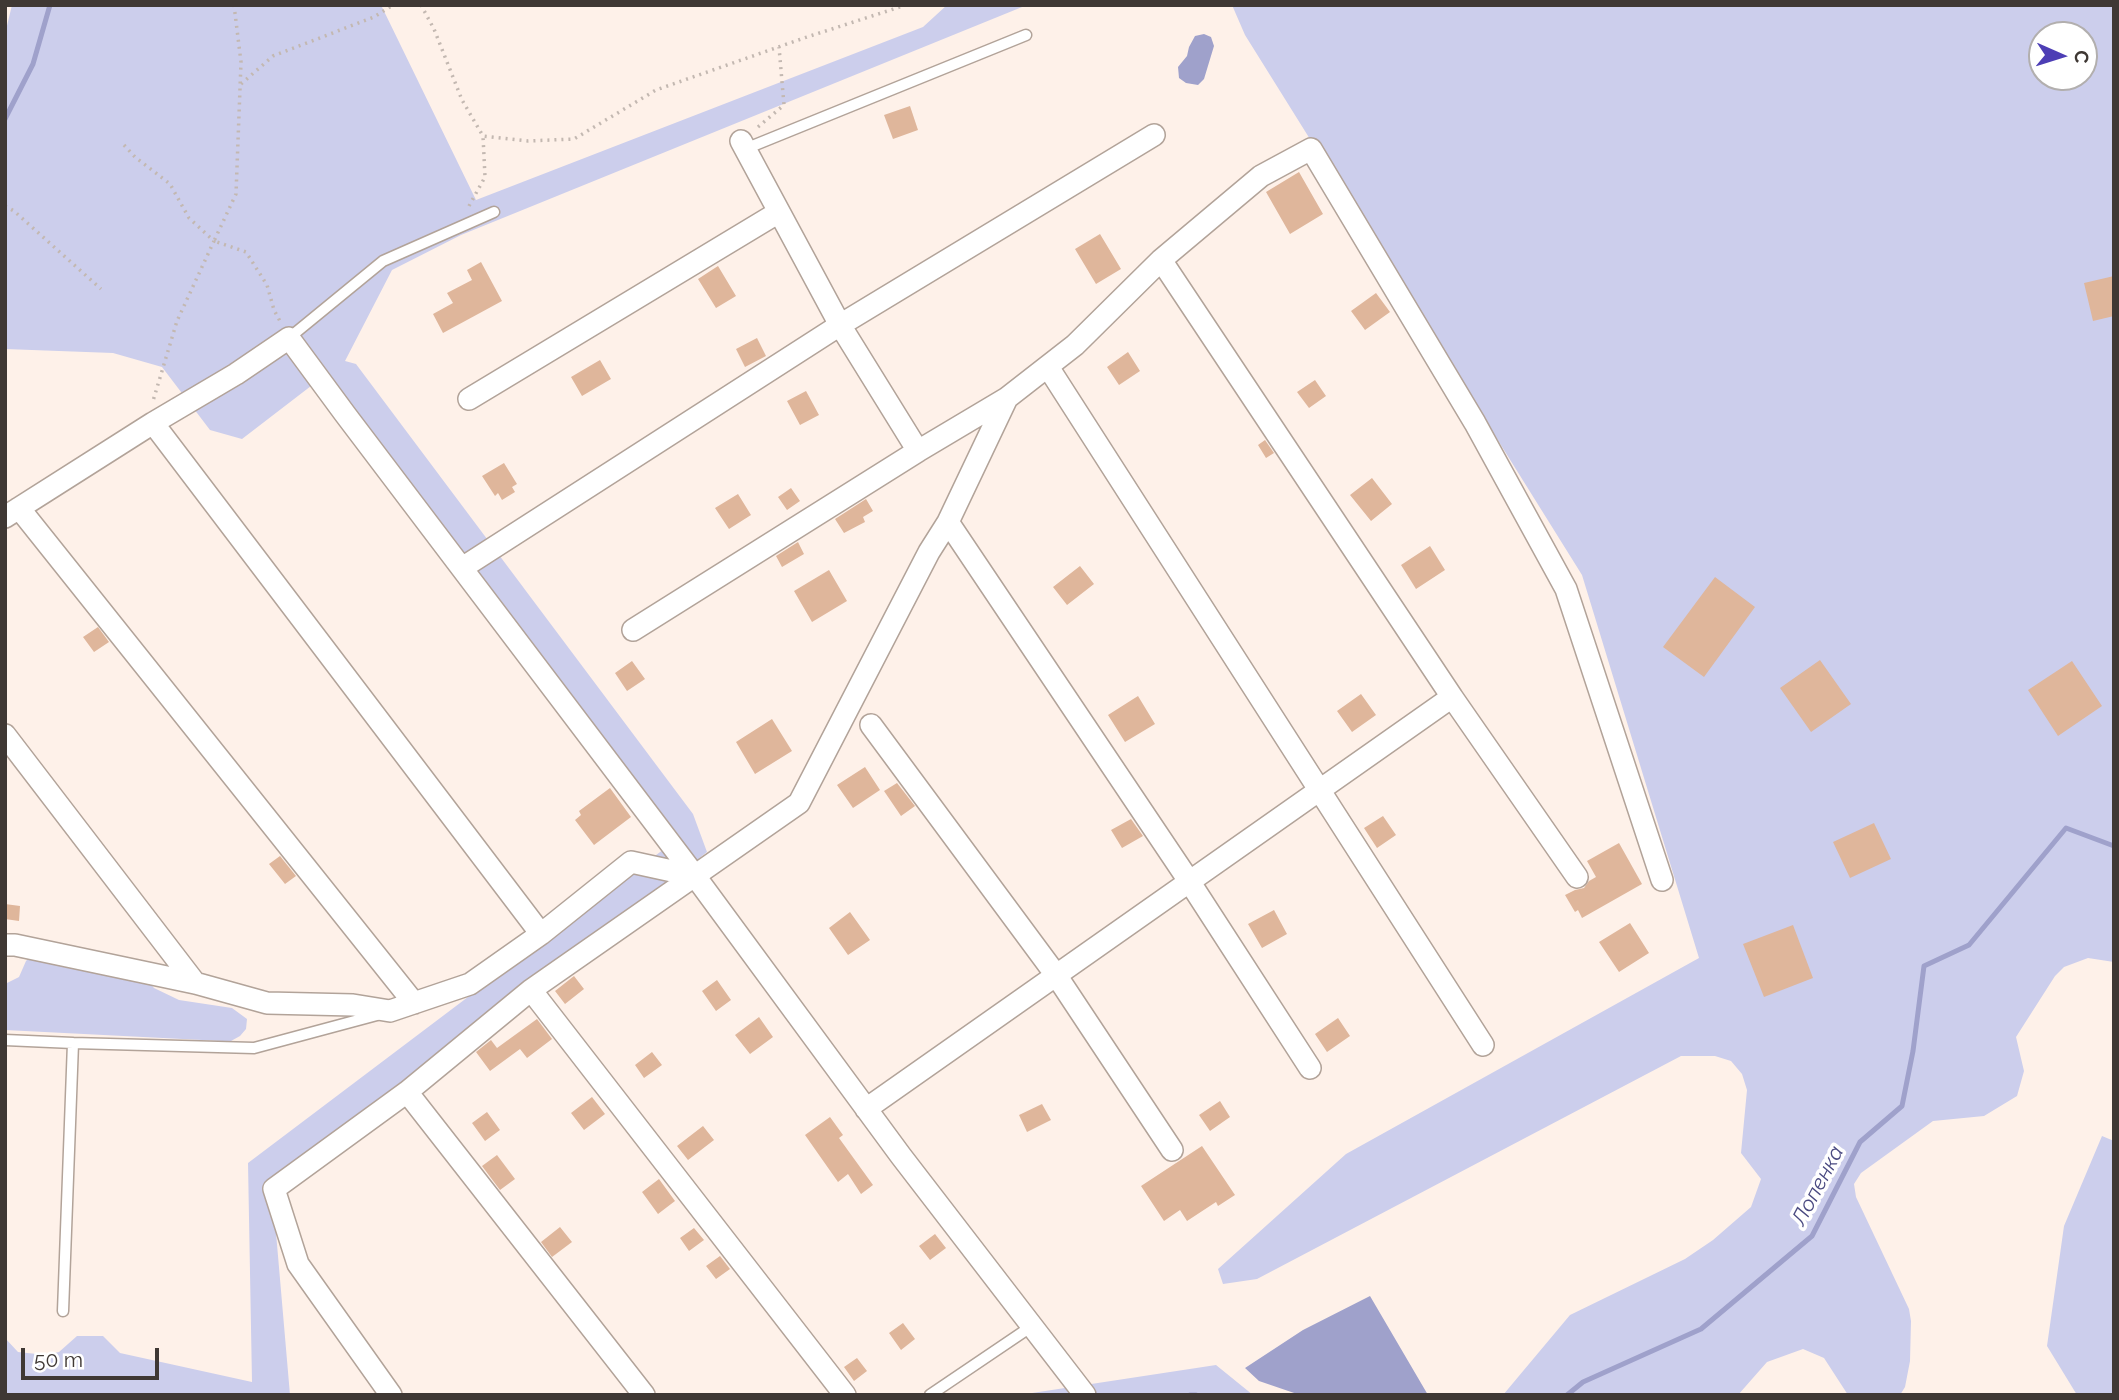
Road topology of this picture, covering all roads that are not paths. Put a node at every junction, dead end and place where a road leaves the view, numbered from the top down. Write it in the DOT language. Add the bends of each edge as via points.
graph roads {
  1 [pos="1026,35"];
  2 [pos="1154,135"];
  3 [pos="743,145"];
  4 [pos="494,212"];
  5 [pos="779,212"];
  6 [pos="1161,260"];
  7 [pos="840,325"];
  8 [pos="289,338"];
  9 [pos="1048,367"];
  10 [pos="1007,398"];
  11 [pos="469,399"];
  12 [pos="153,412"];
  13 [pos="918,451"];
  14 [pos="12,512"];
  15 [pos="948,522"];
  16 [pos="462,568"];
  17 [pos="633,630"];
  18 [pos="1452,697"];
  19 [pos="871,725"];
  20 [pos="5,735"];
  21 [pos="1319,790"];
  22 [pos="695,876"];
  23 [pos="1577,877"];
  24 [pos="1662,880"];
  25 [pos="1189,881"];
  26 [pos="541,934"];
  27 [pos="5,945"];
  28 [pos="1056,975"];
  29 [pos="195,984"];
  30 [pos="531,990"];
  31 [pos="414,1003"];
  32 [pos="390,1011"];
  33 [pos="5,1040"];
  34 [pos="73,1043"];
  35 [pos="1483,1045"];
  36 [pos="1310,1068"];
  37 [pos="408,1093"];
  38 [pos="866,1109"];
  39 [pos="1172,1150"];
  40 [pos="63,1311"];
  41 [pos="1032,1326"];
  42 [pos="391,1395"];
  43 [pos="644,1395"];
  44 [pos="845,1395"];
  45 [pos="930,1395"];
  46 [pos="1085,1395"];
  1 -- 3 [label="lane"];
  2 -- 7 [label="street"];
  3 -- 5 [label="street"];
  4 -- 8 [label="lane" via="383,261"];
  5 -- 7 [label="street"];
  5 -- 11 [label="street"];
  6 -- 9 [label="street"];
  6 -- 18 [label="street"];
  6 -- 24 [label="street" via="1261,176 1311,149 1475,424 1566,589"];
  7 -- 13 [label="street"];
  7 -- 16 [label="street"];
  8 -- 12 [label="street" via="236,373"];
  8 -- 16 [label="street"];
  9 -- 10 [label="street"];
  9 -- 21 [label="street"];
  10 -- 13 [label="street"];
  10 -- 15 [label="street"];
  12 -- 14 [label="street"];
  12 -- 26 [label="street"];
  13 -- 17 [label="street"];
  14 -- 31 [label="street"];
  15 -- 22 [label="street" via="799,803"];
  15 -- 25 [label="street"];
  16 -- 22 [label="street"];
  18 -- 21 [label="street"];
  18 -- 23 [label="street"];
  19 -- 28 [label="street"];
  20 -- 29 [label="street"];
  21 -- 25 [label="street"];
  21 -- 35 [label="street"];
  22 -- 26 [label="street" via="631,862"];
  22 -- 30 [label="street"];
  22 -- 38 [label="street"];
  25 -- 28 [label="street"];
  25 -- 36 [label="street"];
  26 -- 31 [label="street" via="470,984"];
  27 -- 29 [label="street"];
  28 -- 38 [label="street"];
  28 -- 39 [label="street"];
  29 -- 32 [label="street" via="267,1003 353,1005"];
  30 -- 37 [label="street"];
  30 -- 44 [label="street"];
  31 -- 32 [label="street"];
  32 -- 34 [label="lane" via="254,1048"];
  33 -- 34 [label="lane"];
  34 -- 40 [label="lane"];
  37 -- 42 [label="street" via="274,1189 298,1264"];
  37 -- 43 [label="street"];
  38 -- 41 [label="street"];
  41 -- 45 [label="lane"];
  41 -- 46 [label="street"];
}
